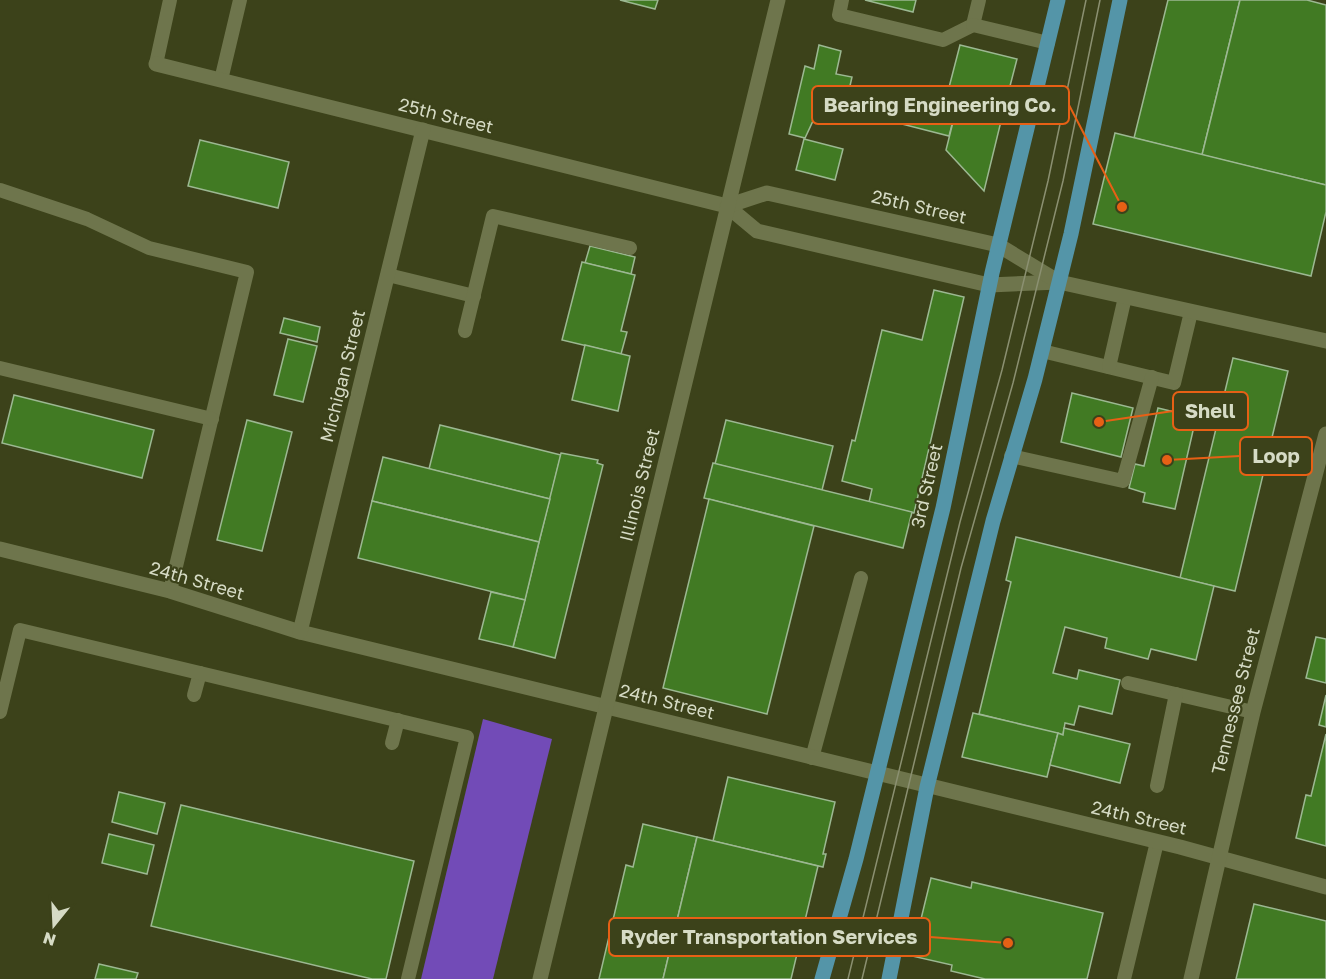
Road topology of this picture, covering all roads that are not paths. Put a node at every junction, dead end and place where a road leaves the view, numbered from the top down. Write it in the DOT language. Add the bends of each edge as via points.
graph roads {
  1 [pos="170,0"];
  2 [pos="240,0"];
  3 [pos="778,0"];
  4 [pos="842,0"];
  5 [pos="979,0"];
  6 [pos="1058,0"];
  7 [pos="1120,0"];
  8 [pos="973,25"];
  9 [pos="1048,43"];
  10 [pos="156,64"];
  11 [pos="221,80"];
  12 [pos="423,130"];
  13 [pos="0,190"];
  14 [pos="727,206"];
  15 [pos="998,245"];
  16 [pos="630,249"];
  17 [pos="388,275"];
  18 [pos="1059,282"];
  19 [pos="989,285"];
  20 [pos="474,296"];
  21 [pos="1125,297"];
  22 [pos="1191,312"];
  23 [pos="465,331"];
  24 [pos="1326,341"];
  25 [pos="1042,351"];
  26 [pos="1109,366"];
  27 [pos="0,368"];
  28 [pos="1152,377"];
  29 [pos="212,419"];
  30 [pos="1326,434"];
  31 [pos="1011,456"];
  32 [pos="0,549"];
  33 [pos="861,578"];
  34 [pos="170,591"];
  35 [pos="300,632"];
  36 [pos="200,673"];
  37 [pos="1128,683"];
  38 [pos="1176,694"];
  39 [pos="194,695"];
  40 [pos="607,707"];
  41 [pos="0,712"];
  42 [pos="1253,712"];
  43 [pos="398,720"];
  44 [pos="392,743"];
  45 [pos="812,758"];
  46 [pos="877,774"];
  47 [pos="1157,786"];
  48 [pos="927,787"];
  49 [pos="1157,842"];
  50 [pos="1218,858"];
  51 [pos="1326,887"];
  52 [pos="408,979"];
  53 [pos="540,979"];
  54 [pos="822,979"];
  55 [pos="889,979"];
  56 [pos="1124,979"];
  57 [pos="1191,979"];
  1 -- 10 [label="lane"];
  2 -- 11 [label="lane"];
  3 -- 14 [label="street, Illinois Street"];
  4 -- 8 [label="lane" via="839,15 943,40"];
  5 -- 8 [label="lane"];
  6 -- 9 [label="main road, 3rd Street"];
  7 -- 18 [label="main road"];
  8 -- 9 [label="lane"];
  9 -- 15 [label="main road, 3rd Street"];
  10 -- 11 [label="street, 25th Street"];
  11 -- 12 [label="street, 25th Street"];
  12 -- 14 [label="street, 25th Street"];
  12 -- 17 [label="street, Michigan Street"];
  13 -- 29 [label="lane" via="87,219 149,248 247,272"];
  14 -- 15 [label="street, 25th Street" via="767,193"];
  14 -- 19 [label="street, 25th Street" via="757,231"];
  14 -- 40 [label="street, Illinois Street"];
  15 -- 18 [label="street, 25th Street"];
  15 -- 19 [label="main road, 3rd Street"];
  16 -- 20 [label="lane" via="493,216"];
  17 -- 20 [label="lane"];
  17 -- 35 [label="street, Michigan Street"];
  18 -- 19 [label="street, 25th Street"];
  18 -- 21 [label="street, 25th Street"];
  18 -- 25 [label="main road"];
  19 -- 46 [label="main road, 3rd Street" via="956,450"];
  20 -- 23 [label="lane"];
  21 -- 22 [label="street, 25th Street"];
  21 -- 26 [label="lane"];
  22 -- 24 [label="street, 25th Street"];
  22 -- 28 [label="lane" via="1174,383"];
  25 -- 26 [label="lane"];
  25 -- 31 [label="main road"];
  26 -- 28 [label="lane"];
  27 -- 29 [label="lane"];
  28 -- 31 [label="lane" via="1123,481"];
  29 -- 34 [label="lane"];
  30 -- 42 [label="street, Tennessee Street"];
  31 -- 48 [label="main road"];
  32 -- 34 [label="street, 24th Street"];
  33 -- 45 [label="lane"];
  34 -- 35 [label="street, 24th Street"];
  35 -- 40 [label="street, 24th Street"];
  36 -- 39 [label="lane"];
  36 -- 41 [label="lane" via="20,630"];
  36 -- 43 [label="lane"];
  37 -- 38 [label="lane"];
  38 -- 42 [label="lane"];
  38 -- 47 [label="lane"];
  40 -- 45 [label="street, 24th Street"];
  40 -- 53 [label="street, Illinois Street"];
  42 -- 50 [label="street, Tennessee Street"];
  43 -- 44 [label="lane"];
  43 -- 52 [label="lane" via="467,737"];
  45 -- 46 [label="street, 24th Street"];
  46 -- 48 [label="street, 24th Street"];
  46 -- 54 [label="main road, 3rd Street"];
  48 -- 49 [label="street, 24th Street"];
  48 -- 55 [label="main road"];
  49 -- 50 [label="street, 24th Street"];
  49 -- 56 [label="lane"];
  50 -- 51 [label="street, 24th Street"];
  50 -- 57 [label="street, Tennessee Street"];
}
